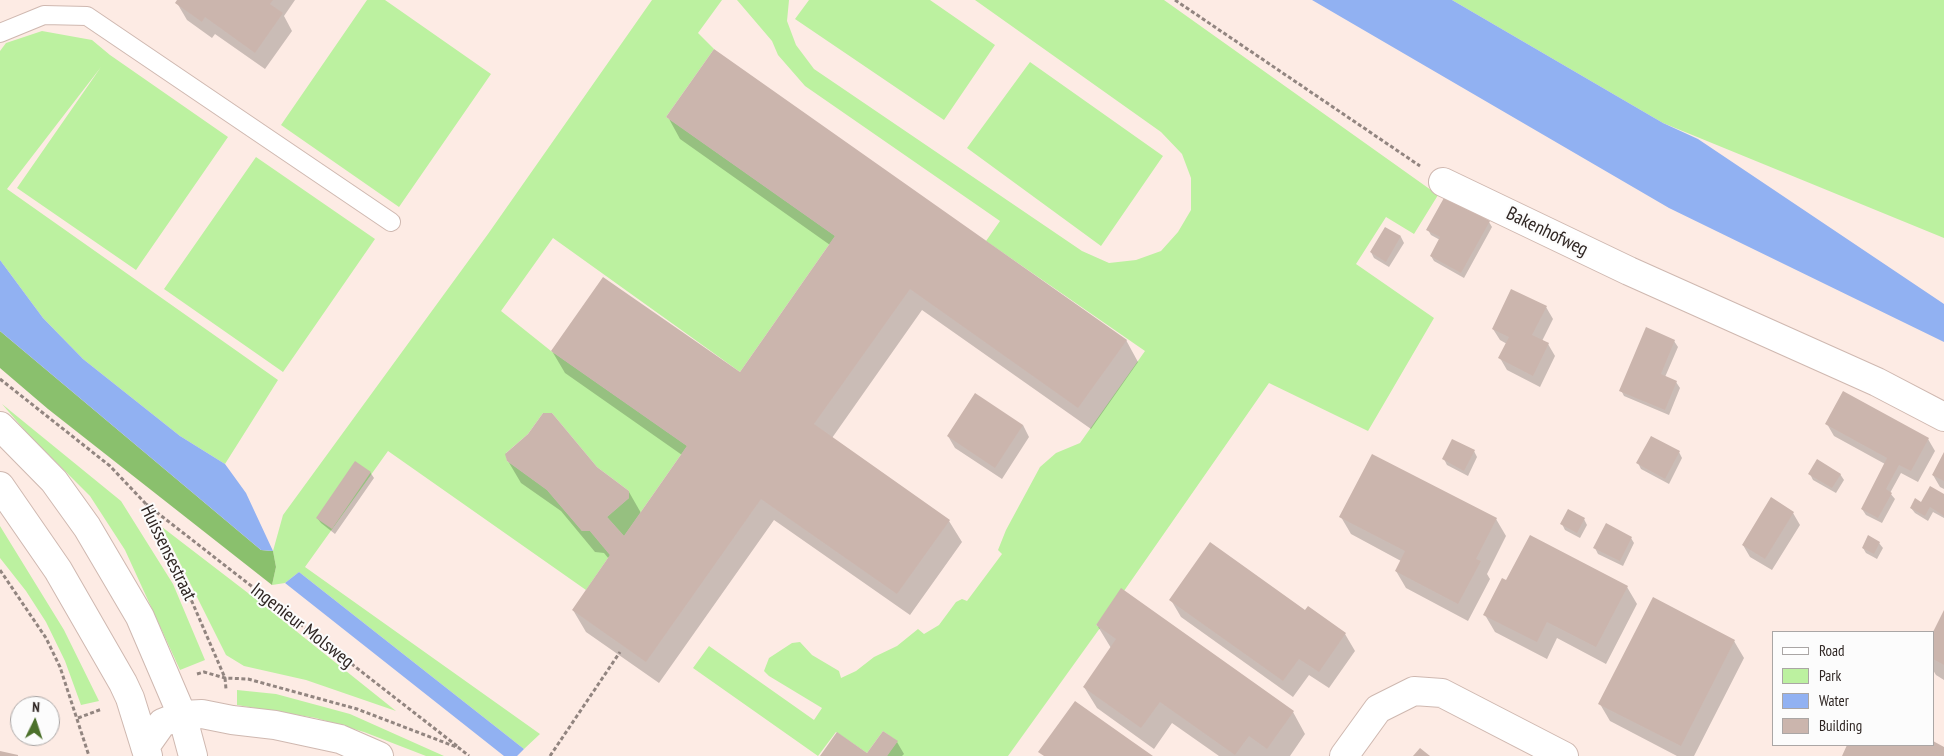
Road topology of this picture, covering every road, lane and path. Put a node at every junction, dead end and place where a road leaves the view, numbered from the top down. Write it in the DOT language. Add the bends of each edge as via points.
graph roads {
  1 [pos="1175,0"];
  2 [pos="0,33"];
  3 [pos="1444,182"];
  4 [pos="391,222"];
  5 [pos="0,379"];
  6 [pos="1944,417"];
  7 [pos="0,426"];
  8 [pos="0,486"];
  9 [pos="145,503"];
  10 [pos="0,570"];
  11 [pos="620,652"];
  12 [pos="182,715"];
  13 [pos="232,720"];
  14 [pos="459,748"];
  15 [pos="149,753"];
  16 [pos="89,756"];
  17 [pos="193,756"];
  18 [pos="379,756"];
  19 [pos="550,756"];
  20 [pos="1344,756"];
  21 [pos="1564,756"];
  1 -- 3 [label="path"];
  2 -- 4 [label="lane" via="44,15 87,16"];
  3 -- 6 [label="street, Bakenhofweg" via="1629,271 1877,382"];
  5 -- 9 [label="path, Huissensestraat" via="110,466"];
  7 -- 12 [label="street" via="54,481 88,527 140,617"];
  8 -- 15 [label="street" via="58,570 123,683"];
  9 -- 13 [label="path, Huissensestraat" via="224,678"];
  9 -- 14 [label="path, Ingenieur Molsweg"];
  10 -- 16 [label="path" via="33,616 53,652"];
  11 -- 19 [label="path"];
  12 -- 13 [label="street" via="202,714"];
  12 -- 15 [label="street" via="162,723"];
  12 -- 17 [label="street"];
  13 -- 18 [label="street" via="275,725 340,739"];
  20 -- 21 [label="street" via="1378,709 1414,691 1442,693"];
}
